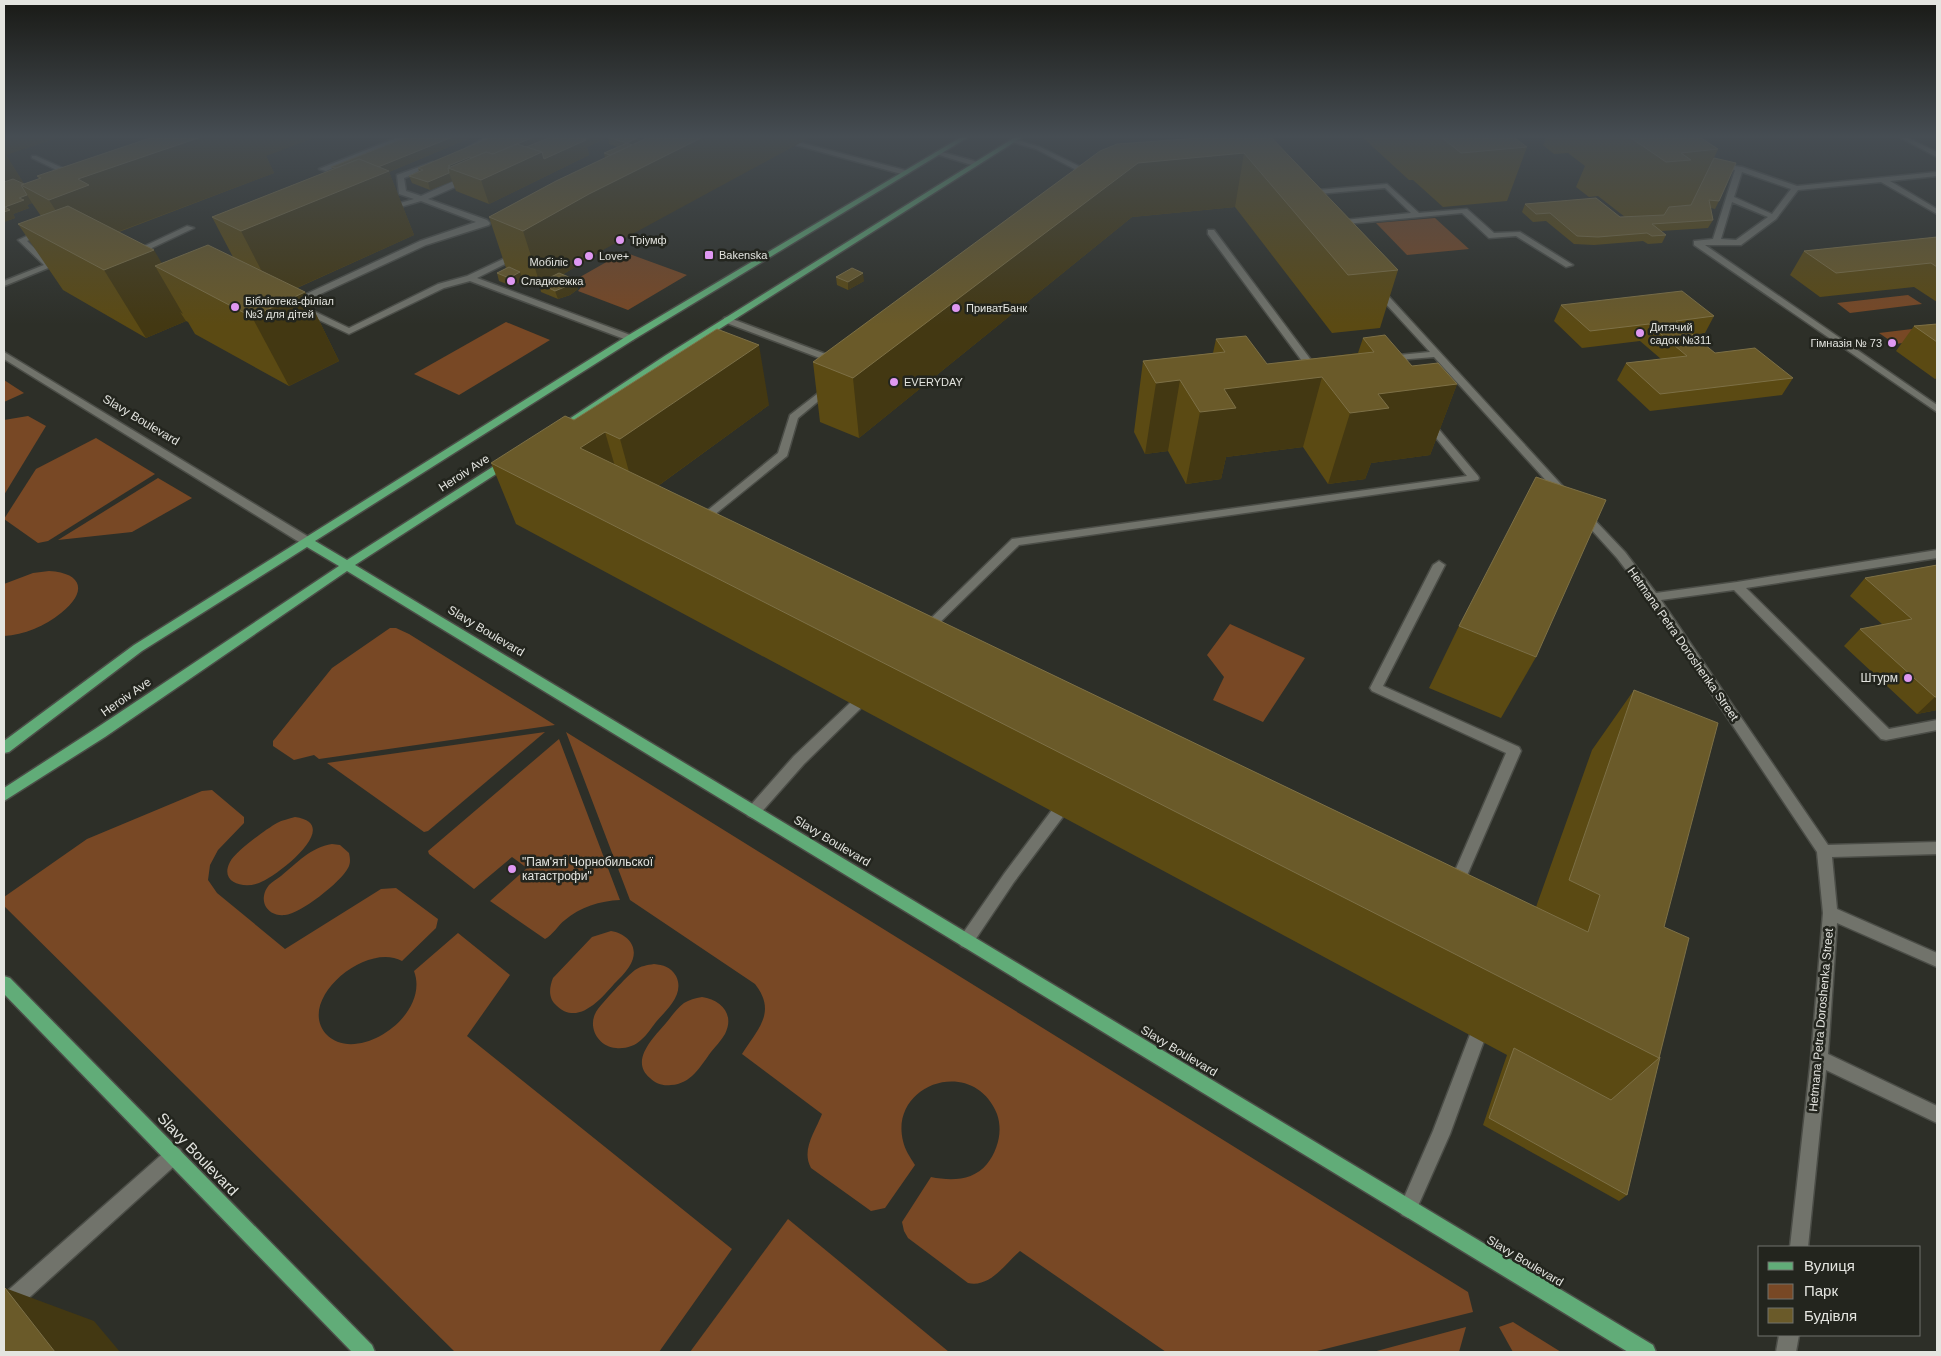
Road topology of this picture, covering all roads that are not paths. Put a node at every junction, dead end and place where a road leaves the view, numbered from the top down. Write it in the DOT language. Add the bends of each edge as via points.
graph roads {
  1 [pos="420,199"];
  2 [pos="427,199"];
  3 [pos="861,199"];
  4 [pos="919,199"];
  5 [pos="1401,199"];
  6 [pos="1730,199"];
  7 [pos="1733,199"];
  8 [pos="1787,199"];
  9 [pos="1916,199"];
  10 [pos="1937,212"];
  11 [pos="378,213"];
  12 [pos="1417,214"];
  13 [pos="1773,217"];
  14 [pos="484,222"];
  15 [pos="1327,224"];
  16 [pos="493,225"];
  17 [pos="190,228"];
  18 [pos="49,230"];
  19 [pos="1211,232"];
  20 [pos="1716,241"];
  21 [pos="523,252"];
  22 [pos="122,258"];
  23 [pos="1569,265"];
  24 [pos="470,278"];
  25 [pos="1367,279"];
  26 [pos="4,284"];
  27 [pos="727,320"];
  28 [pos="630,338"];
  29 [pos="1436,354"];
  30 [pos="4,355"];
  31 [pos="1328,362"];
  32 [pos="846,364"];
  33 [pos="1384,368"];
  34 [pos="840,380"];
  35 [pos="1937,409"];
  36 [pos="1420,412"];
  37 [pos="553,433"];
  38 [pos="520,454"];
  39 [pos="710,525"];
  40 [pos="308,542"];
  41 [pos="1937,554"];
  42 [pos="1438,564"];
  43 [pos="346,566"];
  44 [pos="1737,586"];
  45 [pos="1653,596"];
  46 [pos="914,642"];
  47 [pos="855,706"];
  48 [pos="1937,725"];
  49 [pos="4,748"];
  50 [pos="4,795"];
  51 [pos="753,812"];
  52 [pos="1058,814"];
  53 [pos="1937,848"];
  54 [pos="1824,851"];
  55 [pos="1453,889"];
  56 [pos="1830,913"];
  57 [pos="966,941"];
  58 [pos="1937,960"];
  59 [pos="4,983"];
  60 [pos="1476,1038"];
  61 [pos="1819,1058"];
  62 [pos="1937,1115"];
  63 [pos="174,1155"];
  64 [pos="1408,1208"];
  65 [pos="1799,1246"];
  66 [pos="4,1307"];
  67 [pos="1789,1336"];
  68 [pos="365,1352"];
  69 [pos="1646,1352"];
  70 [pos="1786,1352"];
  1 -- 11 [label="street"];
  2 -- 14 [label="street"];
  3 -- 28 [label="main road, Heroiv Ave"];
  4 -- 27 [label="main road"];
  5 -- 12 [label="street"];
  6 -- 20 [label="street"];
  7 -- 13 [label="street"];
  8 -- 13 [label="street"];
  9 -- 10 [label="street"];
  12 -- 15 [label="street"];
  12 -- 23 [label="street" via="1464,211 1492,236 1517,234"];
  13 -- 20 [label="street" via="1738,243"];
  14 -- 16 [label="street"];
  14 -- 24 [label="street" via="423,243 292,304 349,331 441,286"];
  17 -- 22 [label="street"];
  18 -- 26 [label="street" via="22,240 54,267"];
  19 -- 31 [label="street" via="1308,363"];
  20 -- 35 [label="street" via="1696,244"];
  21 -- 24 [label="street"];
  24 -- 28 [label="street"];
  25 -- 29 [label="street, Hetmana Petra Doroshenka Street"];
  27 -- 32 [label="street"];
  27 -- 37 [label="main road"];
  28 -- 40 [label="main road, Heroiv Ave"];
  29 -- 33 [label="street" via="1378,360"];
  29 -- 45 [label="street, Hetmana Petra Doroshenka Street" via="1620,555"];
  30 -- 40 [label="street, Slavy Boulevard"];
  34 -- 39 [label="street" via="793,417 783,454 701,521"];
  36 -- 46 [label="street" via="1474,478 1016,542"];
  38 -- 43 [label="main road, Heroiv Ave"];
  40 -- 43 [label="main road, Slavy Boulevard"];
  40 -- 49 [label="main road, Heroiv Ave" via="138,648"];
  41 -- 44 [label="street"];
  42 -- 55 [label="street" via="1376,688 1514,751"];
  43 -- 50 [label="main road, Heroiv Ave"];
  43 -- 51 [label="main road, Slavy Boulevard"];
  44 -- 45 [label="street"];
  44 -- 48 [label="street" via="1886,735"];
  45 -- 54 [label="street, Hetmana Petra Doroshenka Street"];
  47 -- 51 [label="street" via="799,760"];
  51 -- 57 [label="main road, Slavy Boulevard"];
  52 -- 57 [label="street"];
  53 -- 54 [label="street"];
  54 -- 56 [label="street, Hetmana Petra Doroshenka Street"];
  56 -- 58 [label="street"];
  56 -- 61 [label="street, Hetmana Petra Doroshenka Street"];
  57 -- 64 [label="main road, Slavy Boulevard"];
  59 -- 63 [label="main road, Slavy Boulevard"];
  60 -- 64 [label="street"];
  61 -- 62 [label="street"];
  61 -- 65 [label="street, Hetmana Petra Doroshenka Street"];
  63 -- 66 [label="street"];
  63 -- 68 [label="main road, Slavy Boulevard"];
  64 -- 69 [label="main road, Slavy Boulevard"];
  67 -- 70 [label="street"];
}
